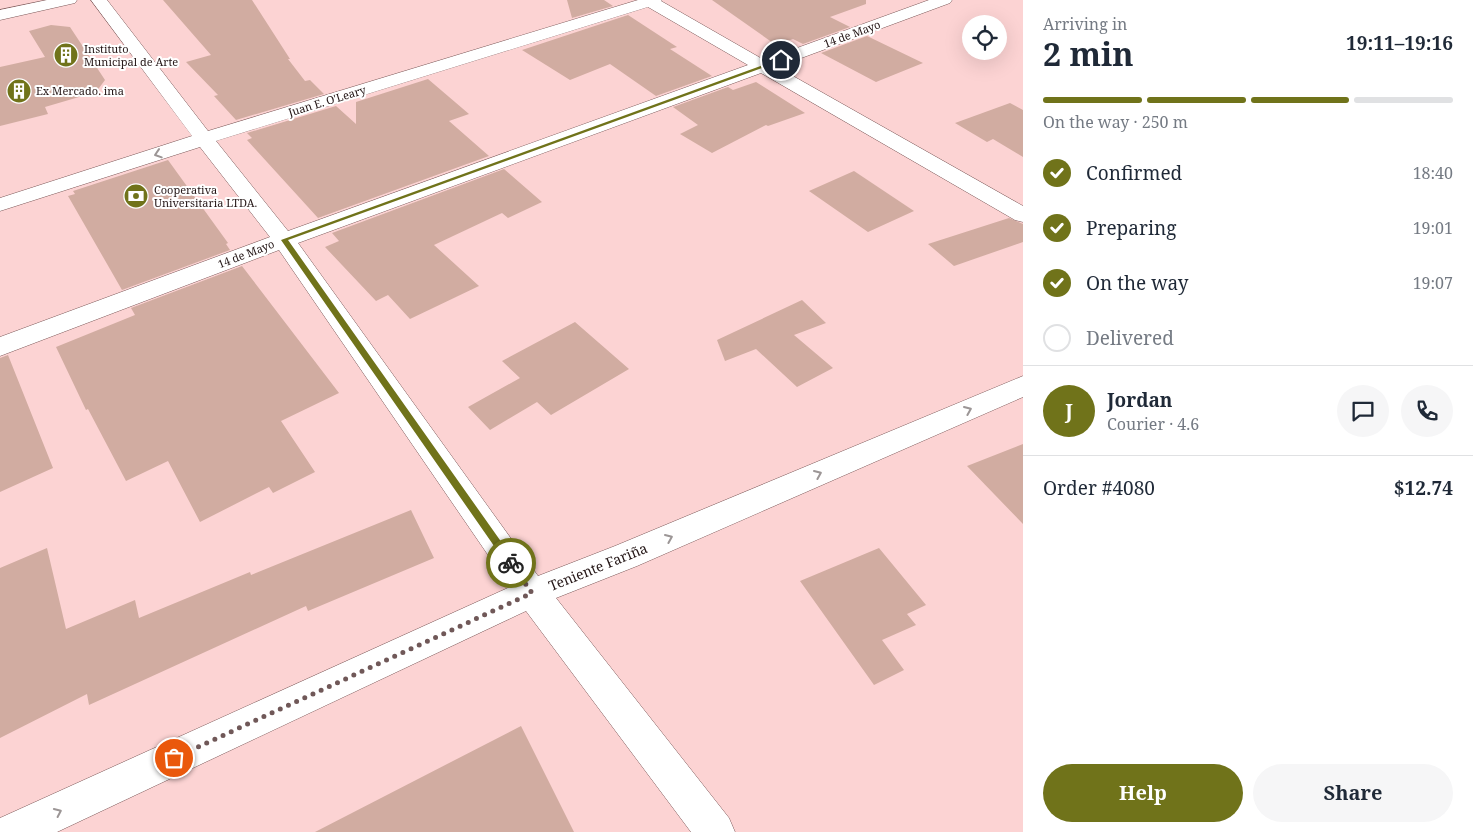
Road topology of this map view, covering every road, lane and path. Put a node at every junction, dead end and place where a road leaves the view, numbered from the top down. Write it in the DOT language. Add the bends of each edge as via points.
graph roads {
  1 [pos="69,0"];
  2 [pos="99,0"];
  3 [pos="944,0"];
  4 [pos="650,1"];
  5 [pos="0,15"];
  6 [pos="763,67"];
  7 [pos="204,139"];
  8 [pos="0,205"];
  9 [pos="1023,214"];
  10 [pos="284,240"];
  11 [pos="0,347"];
  12 [pos="1023,386"];
  13 [pos="532,593"];
  14 [pos="13,832"];
  15 [pos="715,832"];
  1 -- 5 [label="street"];
  2 -- 7 [label="street"];
  3 -- 6 [label="street, 14 de Mayo"];
  4 -- 6 [label="street"];
  4 -- 7 [label="street, Juan E. O'Leary"];
  6 -- 9 [label="street"];
  6 -- 10 [label="street, 14 de Mayo"];
  7 -- 8 [label="street, Juan E. O'Leary, one-way"];
  7 -- 10 [label="street"];
  10 -- 11 [label="street, 14 de Mayo"];
  10 -- 13 [label="street"];
  13 -- 12 [label="street, Teniente Fariña, one-way"];
  14 -- 13 [label="street, Teniente Fariña, one-way"];
  13 -- 15 [label="street"];
}
